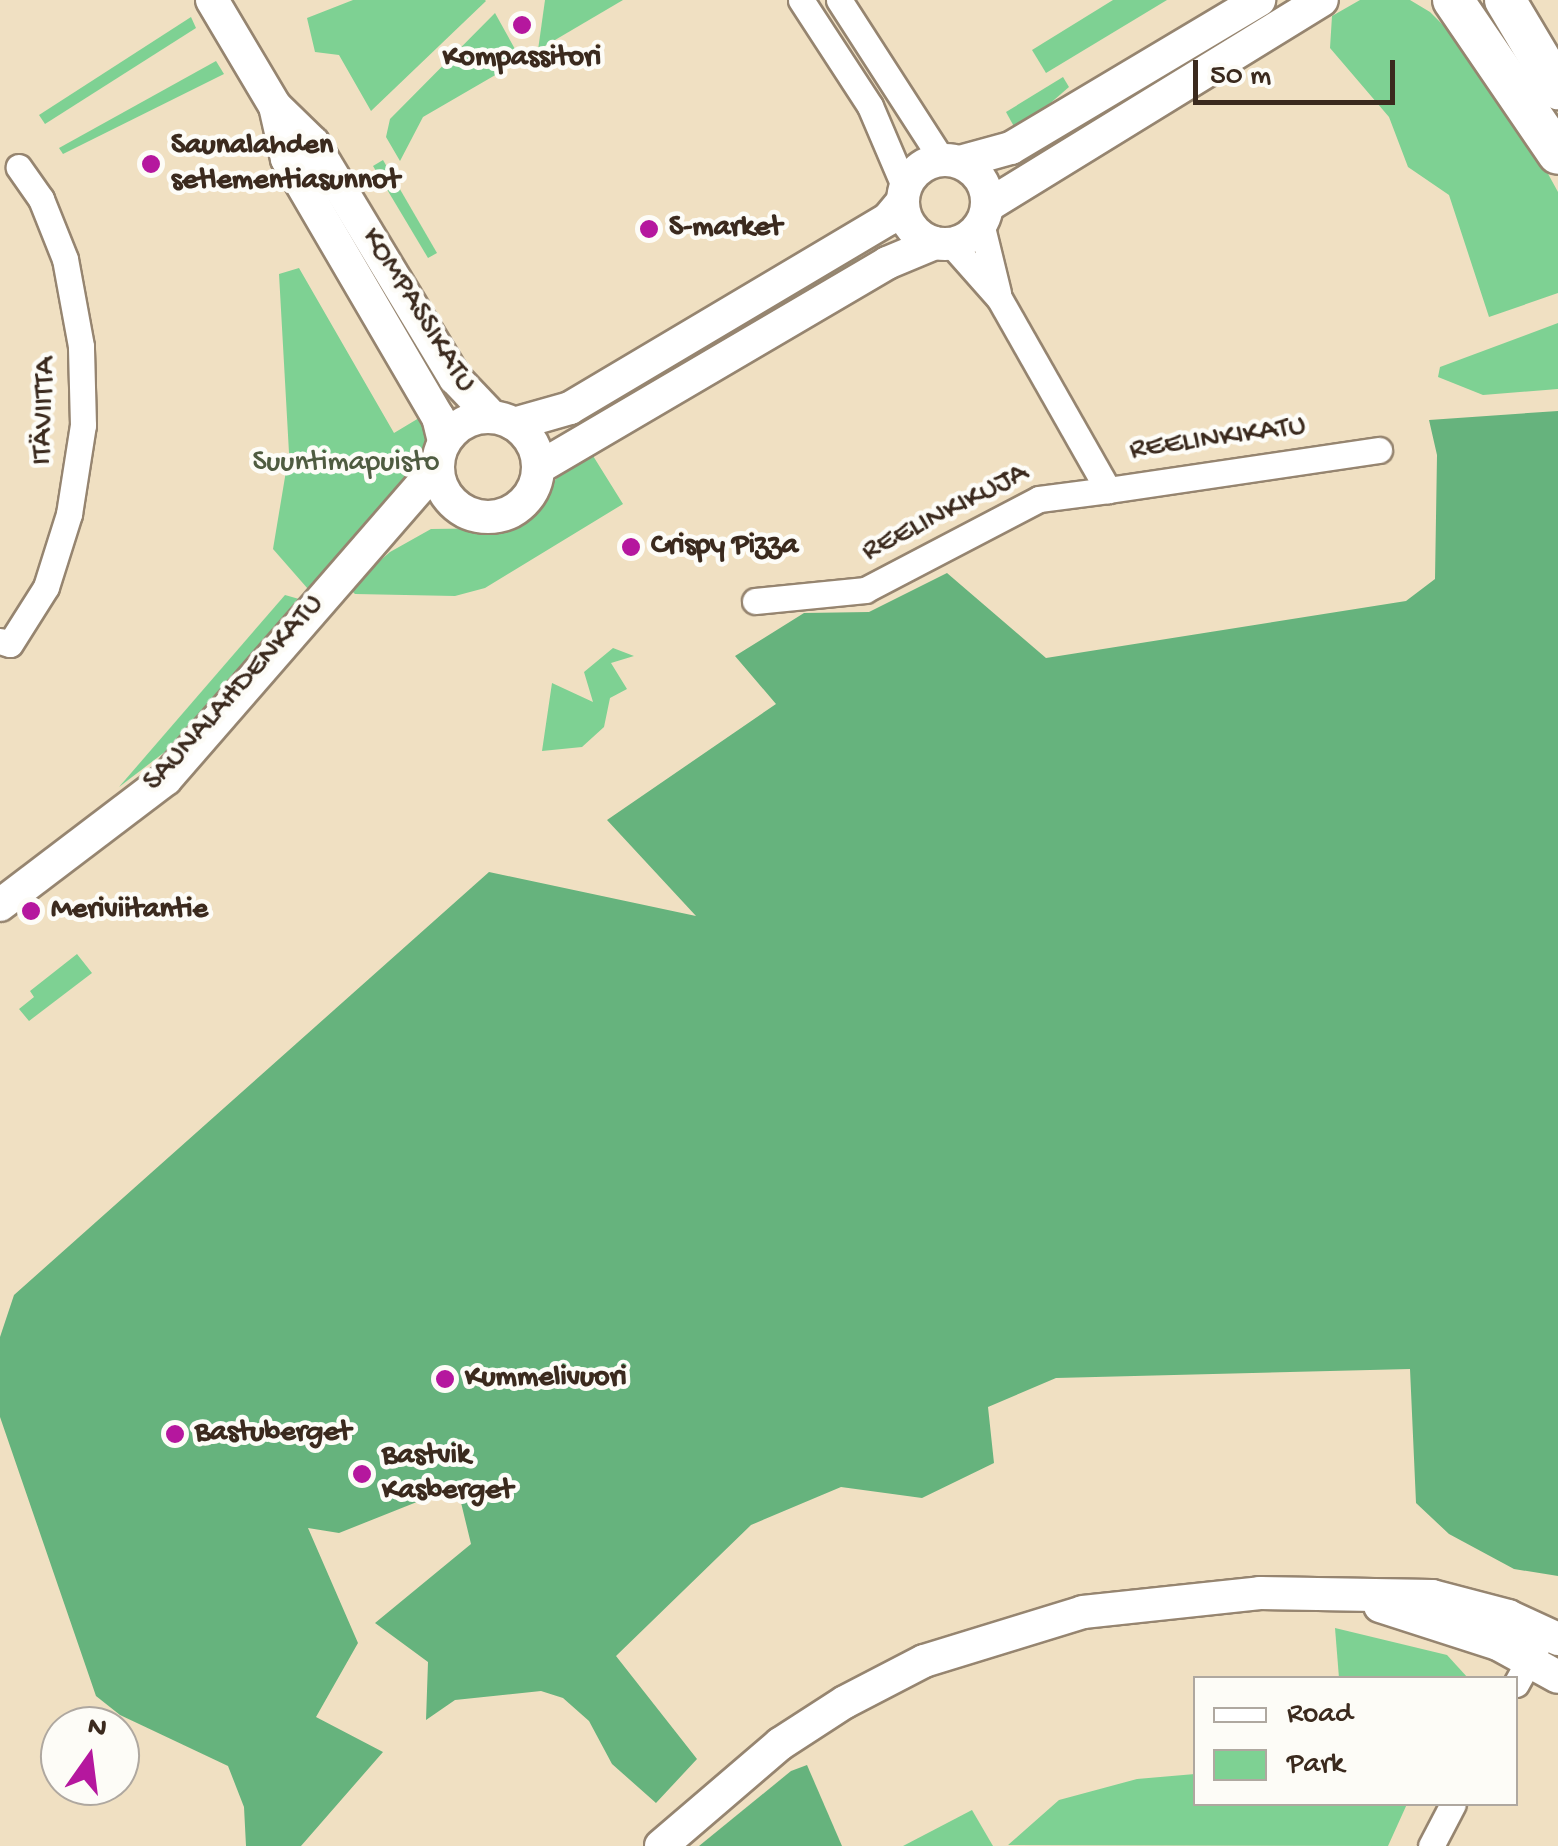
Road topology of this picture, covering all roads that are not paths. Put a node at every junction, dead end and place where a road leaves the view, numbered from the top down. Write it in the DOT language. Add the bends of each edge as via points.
graph roads {
  1 [pos="212,0"];
  2 [pos="801,0"];
  3 [pos="839,0"];
  4 [pos="1258,0"];
  5 [pos="1322,0"];
  6 [pos="1453,0"];
  7 [pos="1506,0"];
  8 [pos="1558,89"];
  9 [pos="275,106"];
  10 [pos="1558,154"];
  11 [pos="951,161"];
  12 [pos="20,167"];
  13 [pos="904,195"];
  14 [pos="984,215"];
  15 [pos="943,243"];
  16 [pos="999,298"];
  17 [pos="503,420"];
  18 [pos="1379,450"];
  19 [pos="441,454"];
  20 [pos="538,468"];
  21 [pos="1108,490"];
  22 [pos="465,512"];
  23 [pos="368,549"];
  24 [pos="754,601"];
  25 [pos="0,641"];
  26 [pos="0,905"];
  27 [pos="1537,1654"];
  28 [pos="1558,1677"];
  29 [pos="1452,1806"];
  30 [pos="660,1846"];
  31 [pos="1431,1846"];
  1 -- 9 [label="street, KOMPASSIKATU"];
  2 -- 13 [label="street" via="870,106"];
  3 -- 11 [label="street"];
  4 -- 11 [label="street" via="1011,148"];
  5 -- 14 [label="street"];
  6 -- 10 [label="main road"];
  7 -- 8 [label="main road"];
  9 -- 17 [label="street, KOMPASSIKATU" via="313,144 455,378"];
  9 -- 19 [label="street, KOMPASSIKATU" via="286,159 438,417"];
  11 -- 13 [label="street" via="913,174"];
  11 -- 14 [label="street" via="983,184"];
  12 -- 25 [label="street, ITÄVIITTA" via="41,199 71,287 83,425 69,514 46,587 10,644"];
  13 -- 15 [label="street" via="912,228"];
  13 -- 17 [label="street" via="888,219 570,408"];
  14 -- 15 [label="street"];
  14 -- 16 [label="street, REELINKIKATU"];
  15 -- 16 [label="street, REELINKIKATU"];
  15 -- 20 [label="street" via="887,262"];
  16 -- 21 [label="street, REELINKIKATU"];
  17 -- 19 [label="street" via="470,420"];
  17 -- 20 [label="street" via="534,448"];
  18 -- 21 [label="street, REELINKIKATU"];
  19 -- 22 [label="street" via="448,498"];
  19 -- 23 [label="street, SAUNALAHDENKATU"];
  20 -- 22 [label="street" via="531,492 514,510 490,517"];
  21 -- 24 [label="street, REELINKIKUJA" via="1038,499 865,590"];
  22 -- 23 [label="street, SAUNALAHDENKATU" via="424,521"];
  23 -- 26 [label="street, SAUNALAHDENKATU" via="166,780"];
  27 -- 28 [label="street"];
  27 -- 30 [label="street" via="1432,1596 1178,1598 999,1633 844,1702 780,1744"];
  29 -- 31 [label="street"];
}
